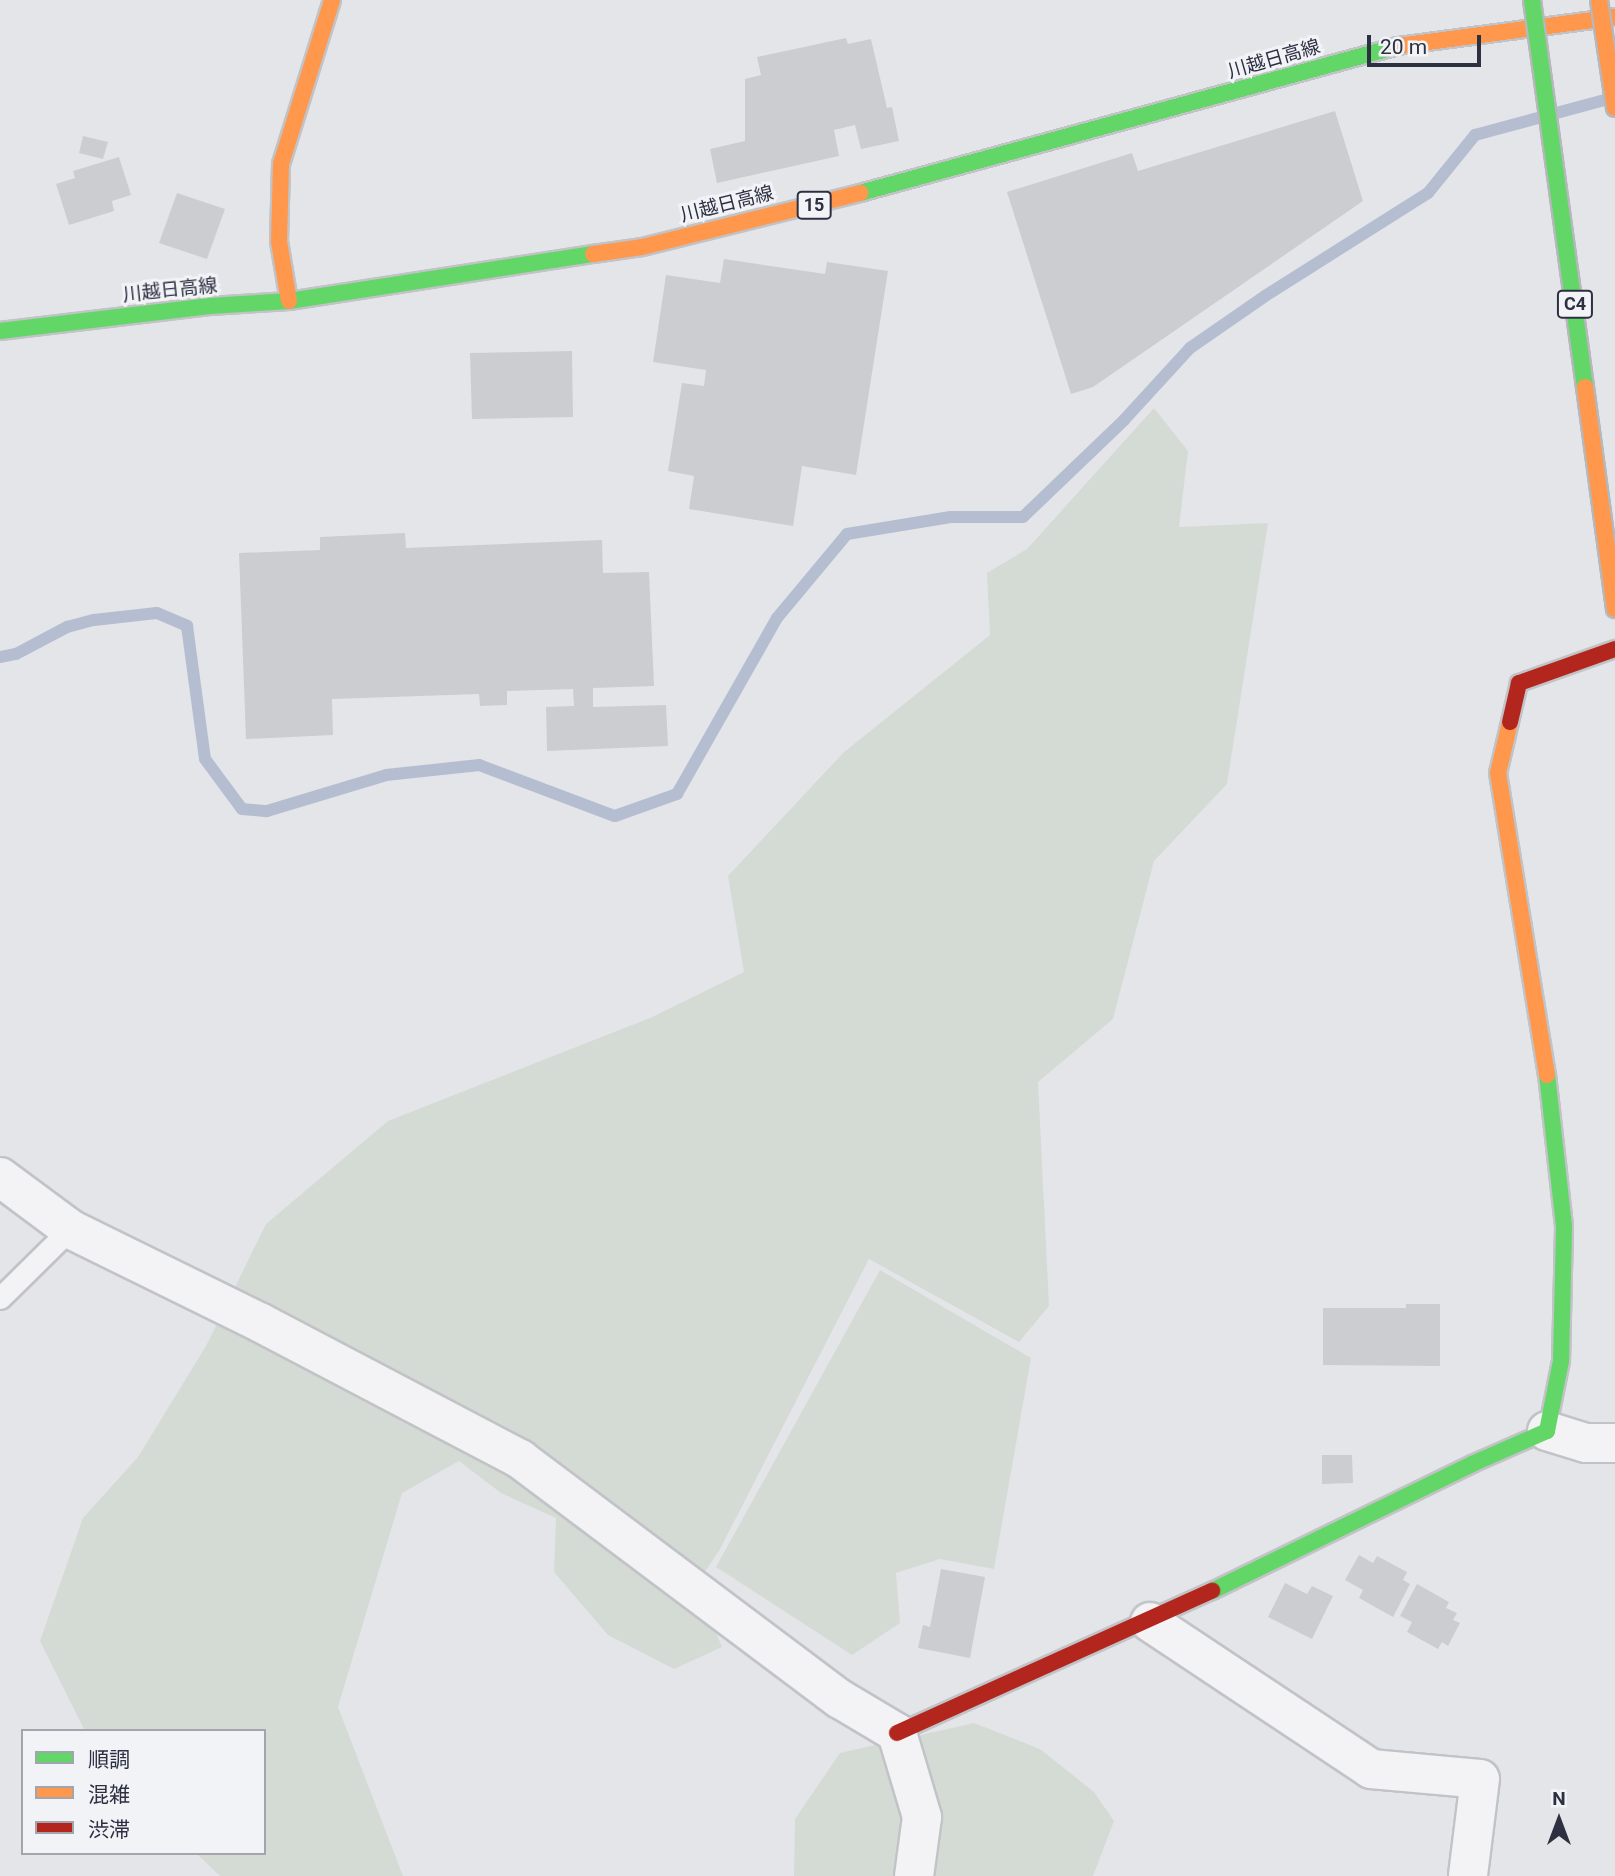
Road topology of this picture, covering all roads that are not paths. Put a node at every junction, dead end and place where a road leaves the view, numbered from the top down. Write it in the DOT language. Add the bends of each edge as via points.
graph roads {
  1 [pos="332,0"];
  2 [pos="1532,0"];
  3 [pos="1598,0"];
  4 [pos="1615,17"];
  5 [pos="1615,108"];
  6 [pos="289,301"];
  7 [pos="0,331"];
  8 [pos="1615,609"];
  9 [pos="1615,649"];
  10 [pos="0,1177"];
  11 [pos="69,1229"];
  12 [pos="0,1298"];
  13 [pos="1547,1431"];
  14 [pos="1615,1443"];
  15 [pos="1150,1622"];
  16 [pos="897,1733"];
  17 [pos="914,1876"];
  18 [pos="1468,1876"];
  1 -- 6 [label="main road" via="281,164 279,241"];
  2 -- 8 [label="main road, C4, bridge"];
  3 -- 5 [label="main road, bridge"];
  4 -- 6 [label="main road, 川越日高線 / 15" via="1409,43 935,175 642,247"];
  6 -- 7 [label="main road, 川越日高線 / 15"];
  9 -- 13 [label="main road" via="1519,683 1498,773 1541,1027 1564,1226 1561,1361"];
  10 -- 11 [label="street"];
  11 -- 12 [label="lane"];
  11 -- 16 [label="street" via="520,1459 840,1699"];
  13 -- 14 [label="street" via="1586,1443"];
  13 -- 15 [label="main road"];
  15 -- 16 [label="main road"];
  15 -- 18 [label="street" via="1371,1769 1480,1779"];
  16 -- 17 [label="street" via="922,1817"];
}
